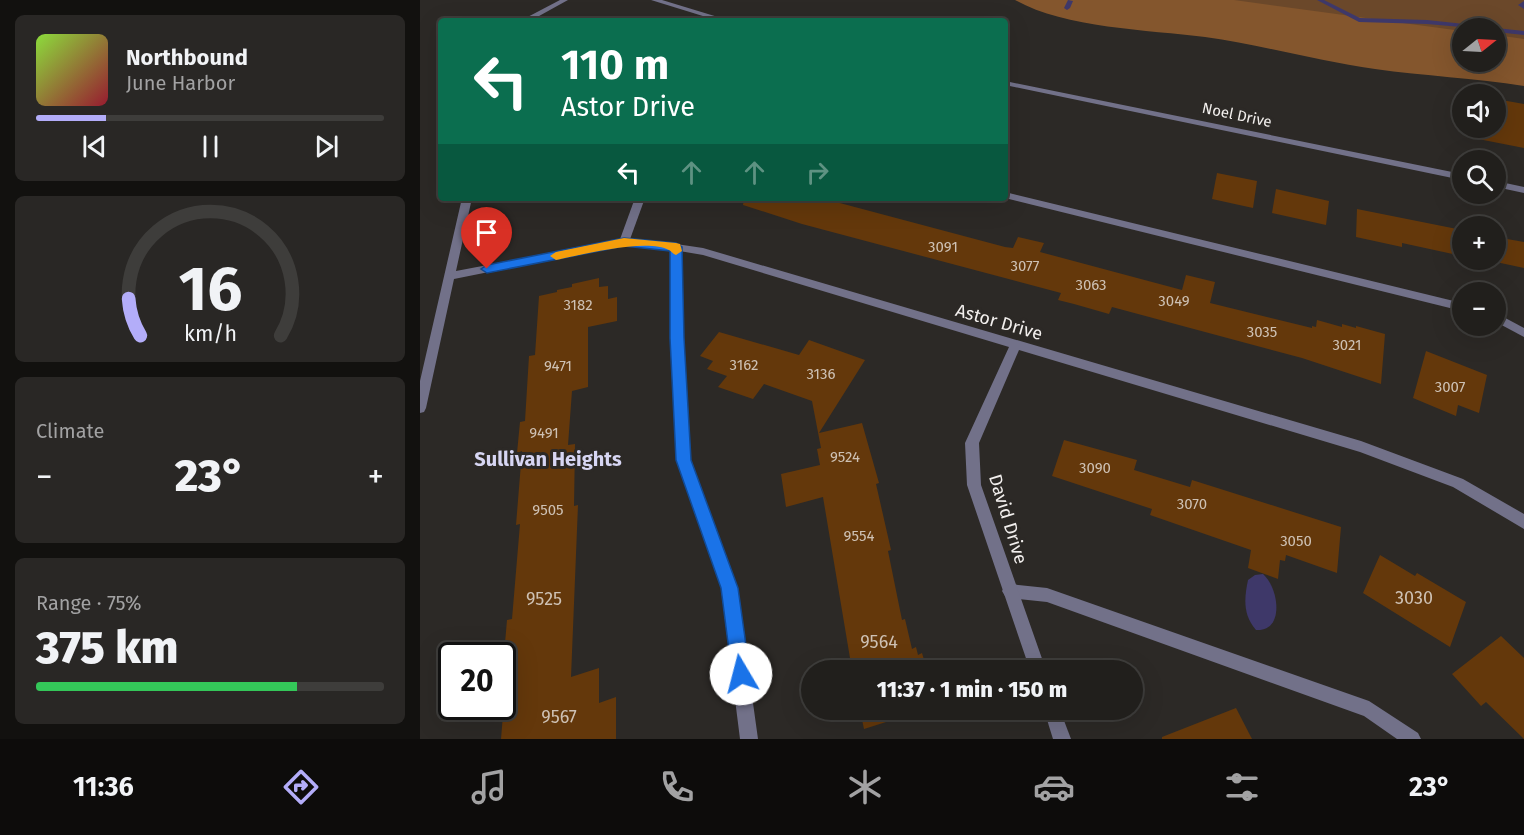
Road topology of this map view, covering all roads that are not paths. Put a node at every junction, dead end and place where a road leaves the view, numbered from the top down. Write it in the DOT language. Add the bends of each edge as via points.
graph roads {
  1 [pos="565,0"];
  2 [pos="654,0"];
  3 [pos="530,18"];
  4 [pos="716,18"];
  5 [pos="1008,84"];
  6 [pos="1452,175"];
  7 [pos="1506,186"];
  8 [pos="1524,190"];
  9 [pos="1008,196"];
  10 [pos="466,201"];
  11 [pos="639,201"];
  12 [pos="624,242"];
  13 [pos="676,247"];
  14 [pos="449,276"];
  15 [pos="1452,305"];
  16 [pos="1506,323"];
  17 [pos="1524,333"];
  18 [pos="1015,346"];
  19 [pos="420,408"];
  20 [pos="1524,522"];
  21 [pos="1010,591"];
  22 [pos="1034,660"];
  23 [pos="1055,720"];
  24 [pos="749,739"];
  25 [pos="1062,739"];
  26 [pos="1412,739"];
  1 -- 3 [label="street"];
  2 -- 4 [label="street"];
  5 -- 6 [label="street, Noel Drive"];
  7 -- 8 [label="street"];
  9 -- 15 [label="street"];
  10 -- 14 [label="street"];
  11 -- 12 [label="street"];
  12 -- 13 [label="street, Astor Drive"];
  12 -- 14 [label="street, Astor Drive"];
  13 -- 18 [label="street, Astor Drive"];
  13 -- 24 [label="street" via="684,460 729,588"];
  14 -- 19 [label="street"];
  16 -- 17 [label="street"];
  18 -- 20 [label="street, Astor Drive" via="1361,447 1458,483"];
  18 -- 21 [label="street, David Drive" via="972,443 974,485"];
  21 -- 22 [label="street, David Drive"];
  21 -- 26 [label="street" via="1047,595 1369,709"];
  23 -- 25 [label="street"];
}
